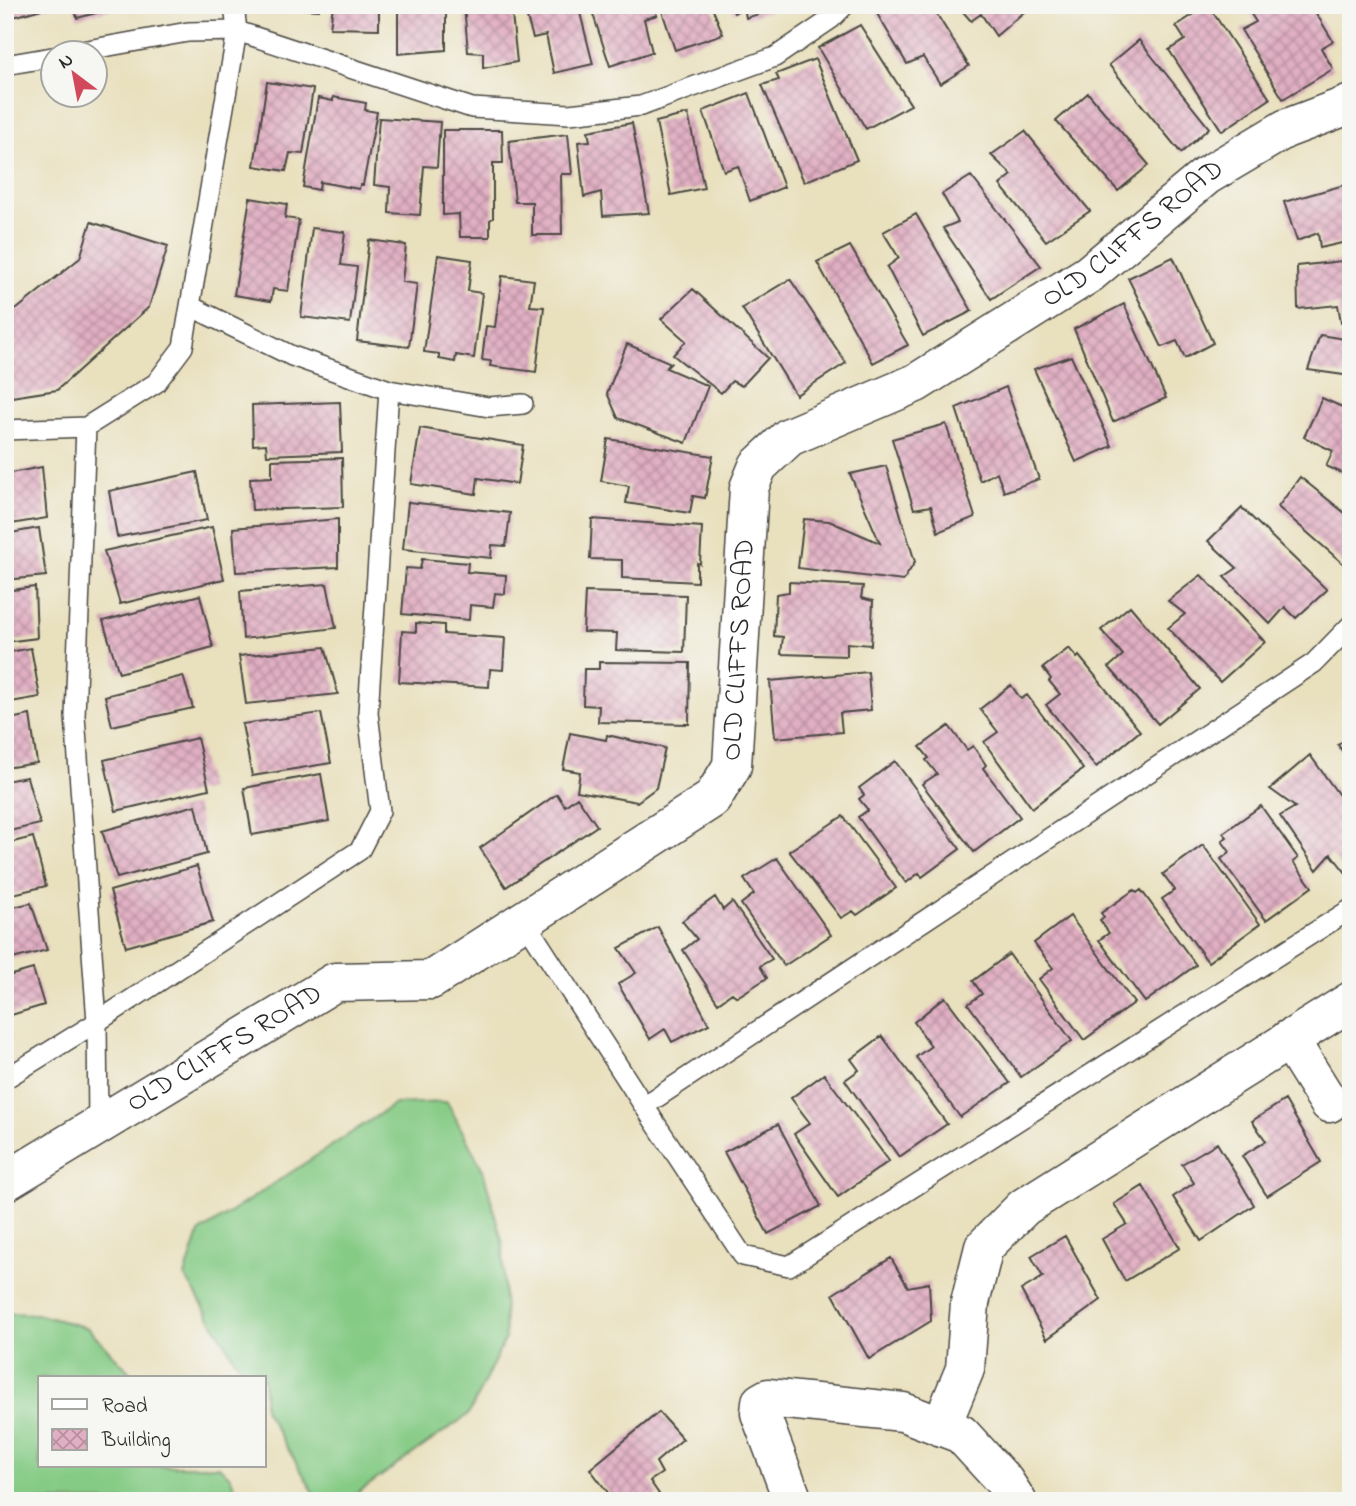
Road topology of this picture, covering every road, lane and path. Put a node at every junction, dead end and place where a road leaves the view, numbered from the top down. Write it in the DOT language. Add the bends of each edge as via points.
graph roads {
  1 [pos="234,5"];
  2 [pos="845,5"];
  3 [pos="237,31"];
  4 [pos="108,46"];
  5 [pos="38,59"];
  6 [pos="5,65"];
  7 [pos="1351,104"];
  8 [pos="190,306"];
  9 [pos="389,390"];
  10 [pos="523,404"];
  11 [pos="86,427"];
  12 [pos="5,430"];
  13 [pos="1351,625"];
  14 [pos="1351,909"];
  15 [pos="524,920"];
  16 [pos="1351,1001"];
  17 [pos="97,1022"];
  18 [pos="1289,1039"];
  19 [pos="5,1079"];
  20 [pos="1329,1103"];
  21 [pos="644,1106"];
  22 [pos="98,1125"];
  23 [pos="5,1182"];
  24 [pos="941,1427"];
  25 [pos="793,1501"];
  26 [pos="1017,1501"];
  1 -- 3 [label="lane"];
  2 -- 3 [label="lane" via="775,57 640,106 569,114 472,108"];
  3 -- 4 [label="lane" via="188,32"];
  3 -- 8 [label="lane"];
  5 -- 6 [label="lane"];
  7 -- 15 [label="street, OLD CLIFFS ROAD" via="1285,130 1206,176 1088,274 916,383 789,436 758,466 749,488 732,766 712,799"];
  8 -- 9 [label="lane" via="292,356"];
  8 -- 11 [label="lane" via="183,347 156,383"];
  9 -- 10 [label="lane" via="489,407"];
  9 -- 17 [label="lane" via="368,713 380,811 360,850"];
  11 -- 12 [label="lane"];
  11 -- 17 [label="lane" via="75,716"];
  13 -- 21 [label="lane" via="1314,663"];
  14 -- 21 [label="lane" via="789,1266 743,1256"];
  15 -- 21 [label="lane"];
  15 -- 22 [label="street, OLD CLIFFS ROAD" via="431,980 335,982"];
  16 -- 18 [label="street"];
  17 -- 19 [label="lane"];
  17 -- 22 [label="lane"];
  18 -- 20 [label="street"];
  18 -- 24 [label="street" via="1024,1207 984,1247 970,1303 965,1369"];
  22 -- 23 [label="street, OLD CLIFFS ROAD"];
  24 -- 25 [label="street" via="903,1412 768,1398 761,1402 760,1413"];
  24 -- 26 [label="street" via="961,1434"];
}
